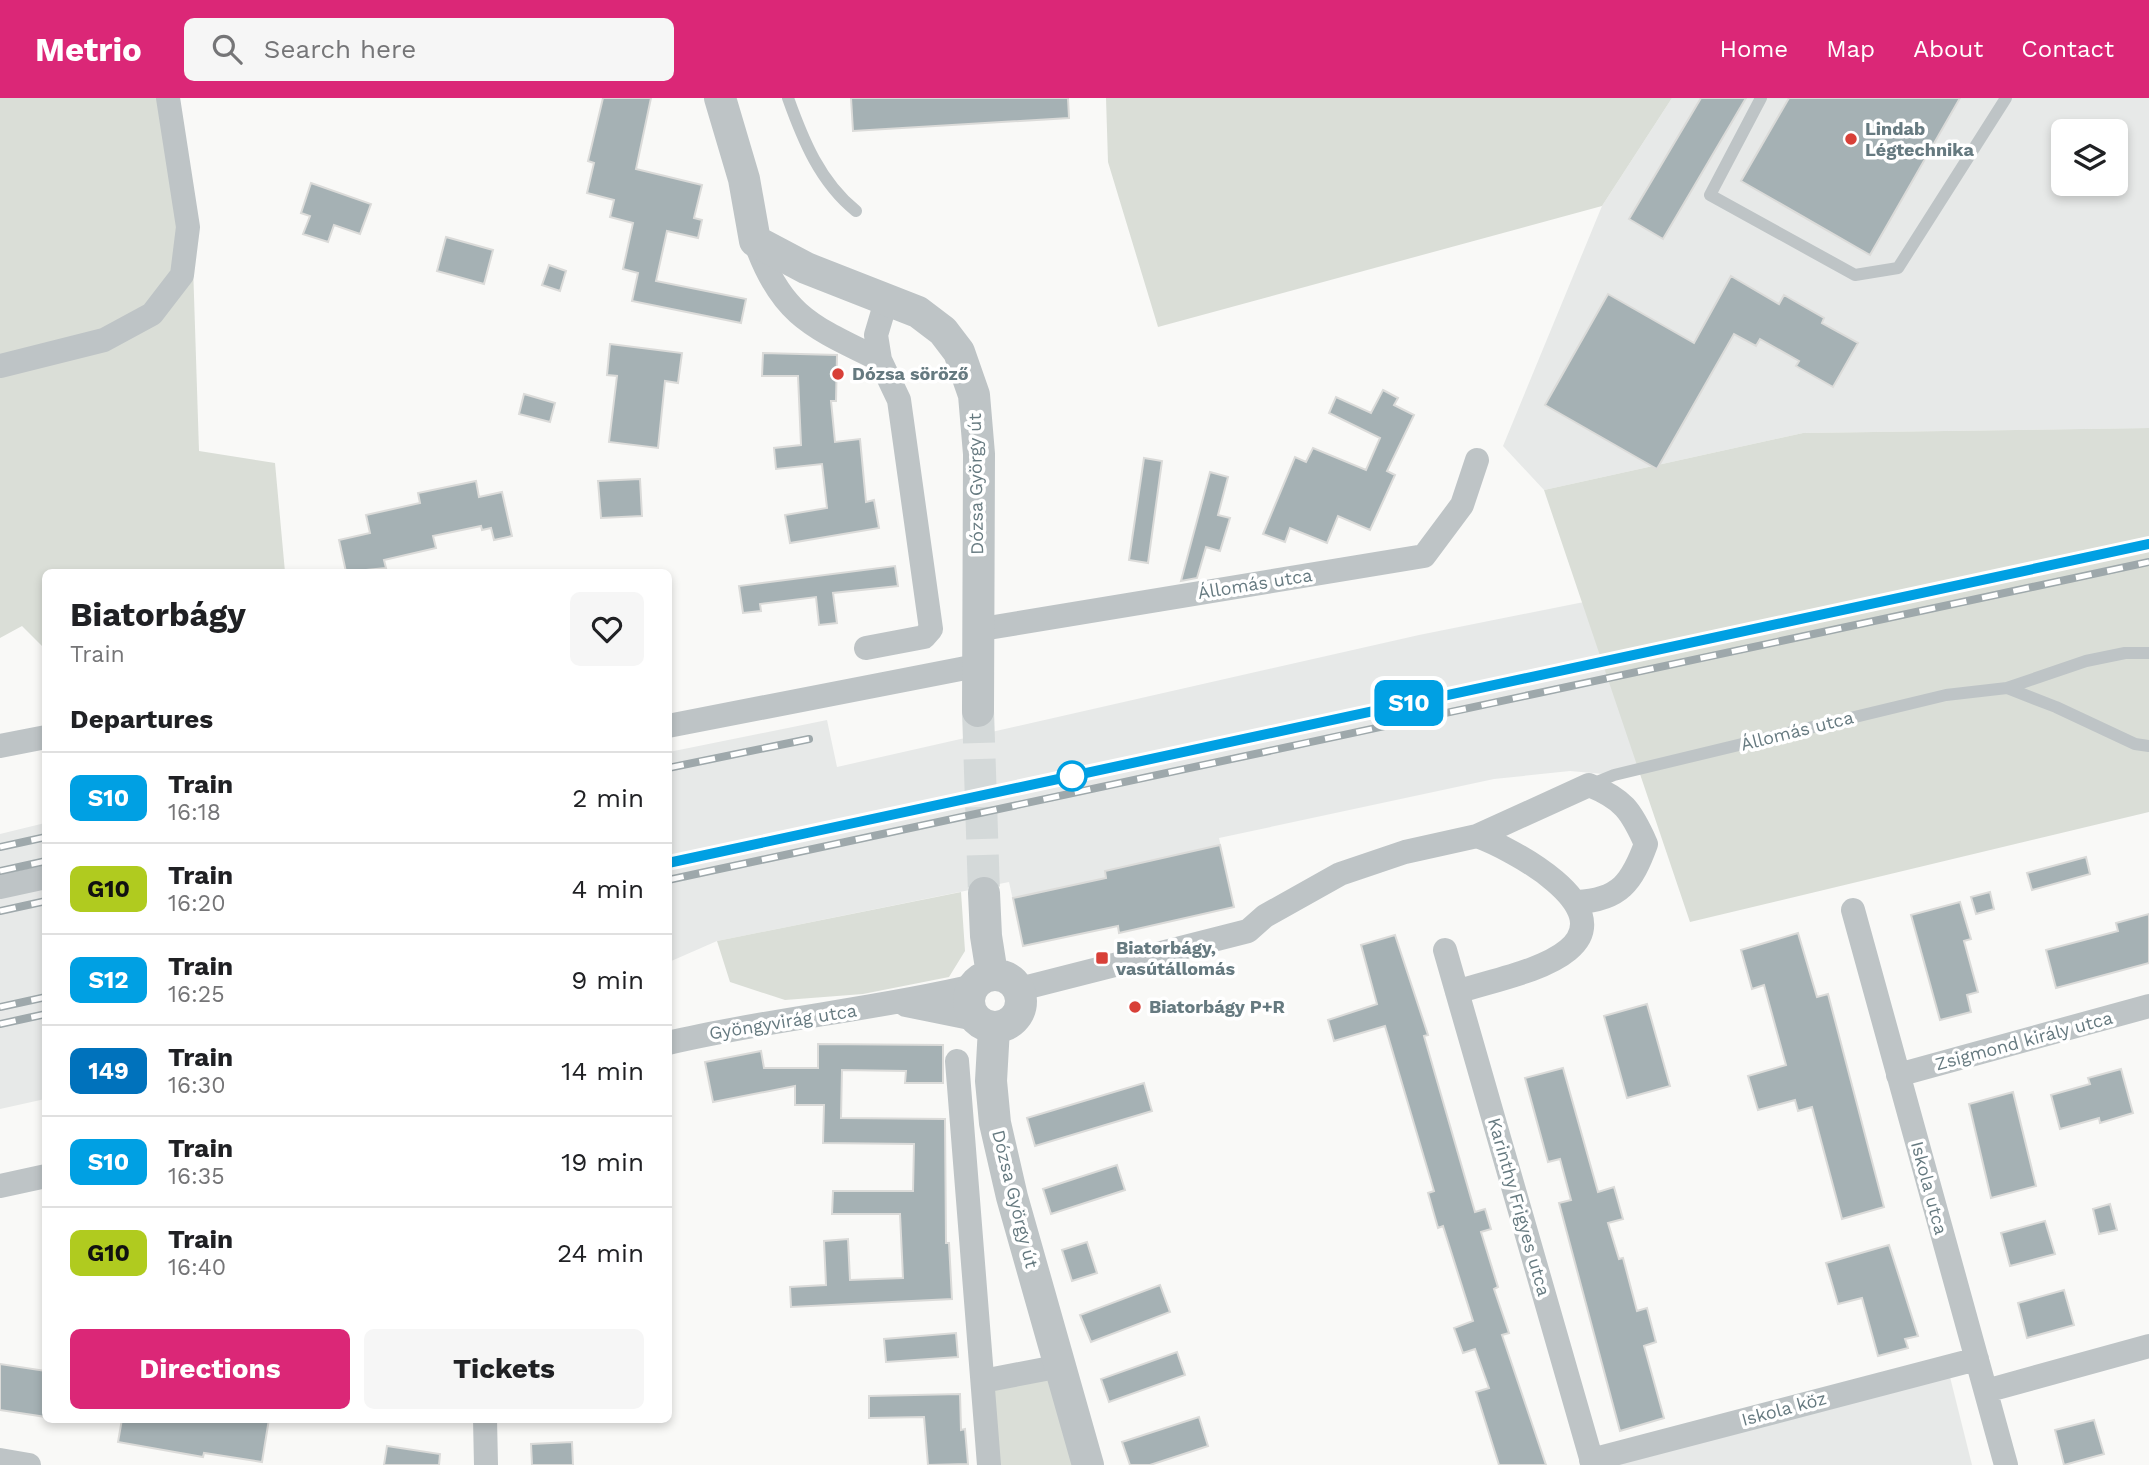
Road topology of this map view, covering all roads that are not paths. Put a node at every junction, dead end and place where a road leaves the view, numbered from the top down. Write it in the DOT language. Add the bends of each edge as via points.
graph roads {
  1 [pos="168,98"];
  2 [pos="720,98"];
  3 [pos="788,98"];
  4 [pos="1761,98"];
  5 [pos="2006,98"];
  6 [pos="856,211"];
  7 [pos="755,241"];
  8 [pos="887,298"];
  9 [pos="880,360"];
  10 [pos="0,366"];
  11 [pos="1477,460"];
  12 [pos="976,629"];
  13 [pos="866,648"];
  14 [pos="2149,653"];
  15 [pos="976,666"];
  16 [pos="2007,688"];
  17 [pos="978,710"];
  18 [pos="672,725"];
  19 [pos="42,738"];
  20 [pos="0,746"];
  21 [pos="2149,746"];
  22 [pos="1589,785"];
  23 [pos="1477,836"];
  24 [pos="42,878"];
  25 [pos="0,887"];
  26 [pos="984,893"];
  27 [pos="1577,902"];
  28 [pos="1853,911"];
  29 [pos="1445,950"];
  30 [pos="983,980"];
  31 [pos="1020,989"];
  32 [pos="1457,992"];
  33 [pos="899,1004"];
  34 [pos="2149,1006"];
  35 [pos="984,1023"];
  36 [pos="672,1042"];
  37 [pos="957,1062"];
  38 [pos="1898,1075"];
  39 [pos="995,1123"];
  40 [pos="961,1126"];
  41 [pos="42,1177"];
  42 [pos="0,1185"];
  43 [pos="2149,1346"];
  44 [pos="1977,1359"];
  45 [pos="1061,1366"];
  46 [pos="983,1381"];
  47 [pos="1986,1391"];
  48 [pos="485,1423"];
  49 [pos="0,1460"];
  50 [pos="1592,1462"];
  51 [pos="29,1465"];
  52 [pos="486,1465"];
  53 [pos="989,1465"];
  54 [pos="1088,1465"];
  55 [pos="2006,1465"];
  1 -- 10 [label="street" via="188,227 182,275 152,314 104,340"];
  2 -- 7 [label="street" via="744,179"];
  3 -- 6 [label="lane" via="809,152 840,198"];
  4 -- 5 [label="lane" via="1710,195 1854,275 1898,268"];
  7 -- 8 [label="street, Dózsa György út" via="806,268"];
  7 -- 9 [label="street" via="767,276 788,305 822,332"];
  8 -- 9 [label="street" via="876,335"];
  8 -- 12 [label="street, Dózsa György út" via="918,312 943,331 959,352 974,395 979,454"];
  9 -- 13 [label="street" via="899,400 931,629 924,637"];
  11 -- 12 [label="street, Állomás utca" via="1462,505 1424,556"];
  12 -- 15 [label="street, Dózsa György út"];
  14 -- 16 [label="lane, Állomás utca" via="2086,661"];
  15 -- 17 [label="street, Dózsa György út"];
  15 -- 18 [label="street"];
  16 -- 21 [label="lane, Állomás utca"];
  16 -- 22 [label="lane, Állomás utca" via="1946,695 1614,775"];
  19 -- 20 [label="street"];
  22 -- 23 [label="street, Állomás utca"];
  22 -- 27 [label="street" via="1615,796 1627,808 1646,844 1628,883 1602,901"];
  23 -- 27 [label="street" via="1501,845 1546,874"];
  23 -- 31 [label="street, Állomás utca" via="1405,852 1340,874 1248,930"];
  24 -- 25 [label="street"];
  26 -- 30 [label="street, Dózsa György út"];
  27 -- 32 [label="street" via="1581,928 1579,939 1569,949 1554,960"];
  28 -- 38 [label="street, Iskola utca"];
  29 -- 32 [label="street, Karinthy Frigyes utca"];
  30 -- 31 [label="street" via="1013,980"];
  30 -- 33 [label="street, Gyöngyvirág utca"];
  30 -- 35 [label="street, Dózsa György út" via="969,1005"];
  31 -- 35 [label="street" via="1022,1003 1017,1016 1007,1025"];
  32 -- 50 [label="street, Karinthy Frigyes utca"];
  33 -- 35 [label="street, Gyöngyvirág utca"];
  33 -- 36 [label="street, Gyöngyvirág utca" via="739,1027"];
  34 -- 38 [label="street, Zsigmond király utca"];
  35 -- 39 [label="street, Dózsa György út"];
  37 -- 40 [label="street, Dózsa György út"];
  38 -- 44 [label="street, Iskola utca"];
  39 -- 40 [label="street"];
  39 -- 45 [label="street, Dózsa György út"];
  40 -- 46 [label="street, Dózsa György út"];
  41 -- 42 [label="street"];
  43 -- 47 [label="street"];
  44 -- 47 [label="street, Iskola utca"];
  44 -- 50 [label="street, Iskola köz"];
  45 -- 46 [label="street"];
  45 -- 54 [label="street, Dózsa György út"];
  46 -- 53 [label="street, Dózsa György út"];
  47 -- 55 [label="street, Iskola utca"];
  48 -- 52 [label="street"];
  49 -- 51 [label="street"];
}
